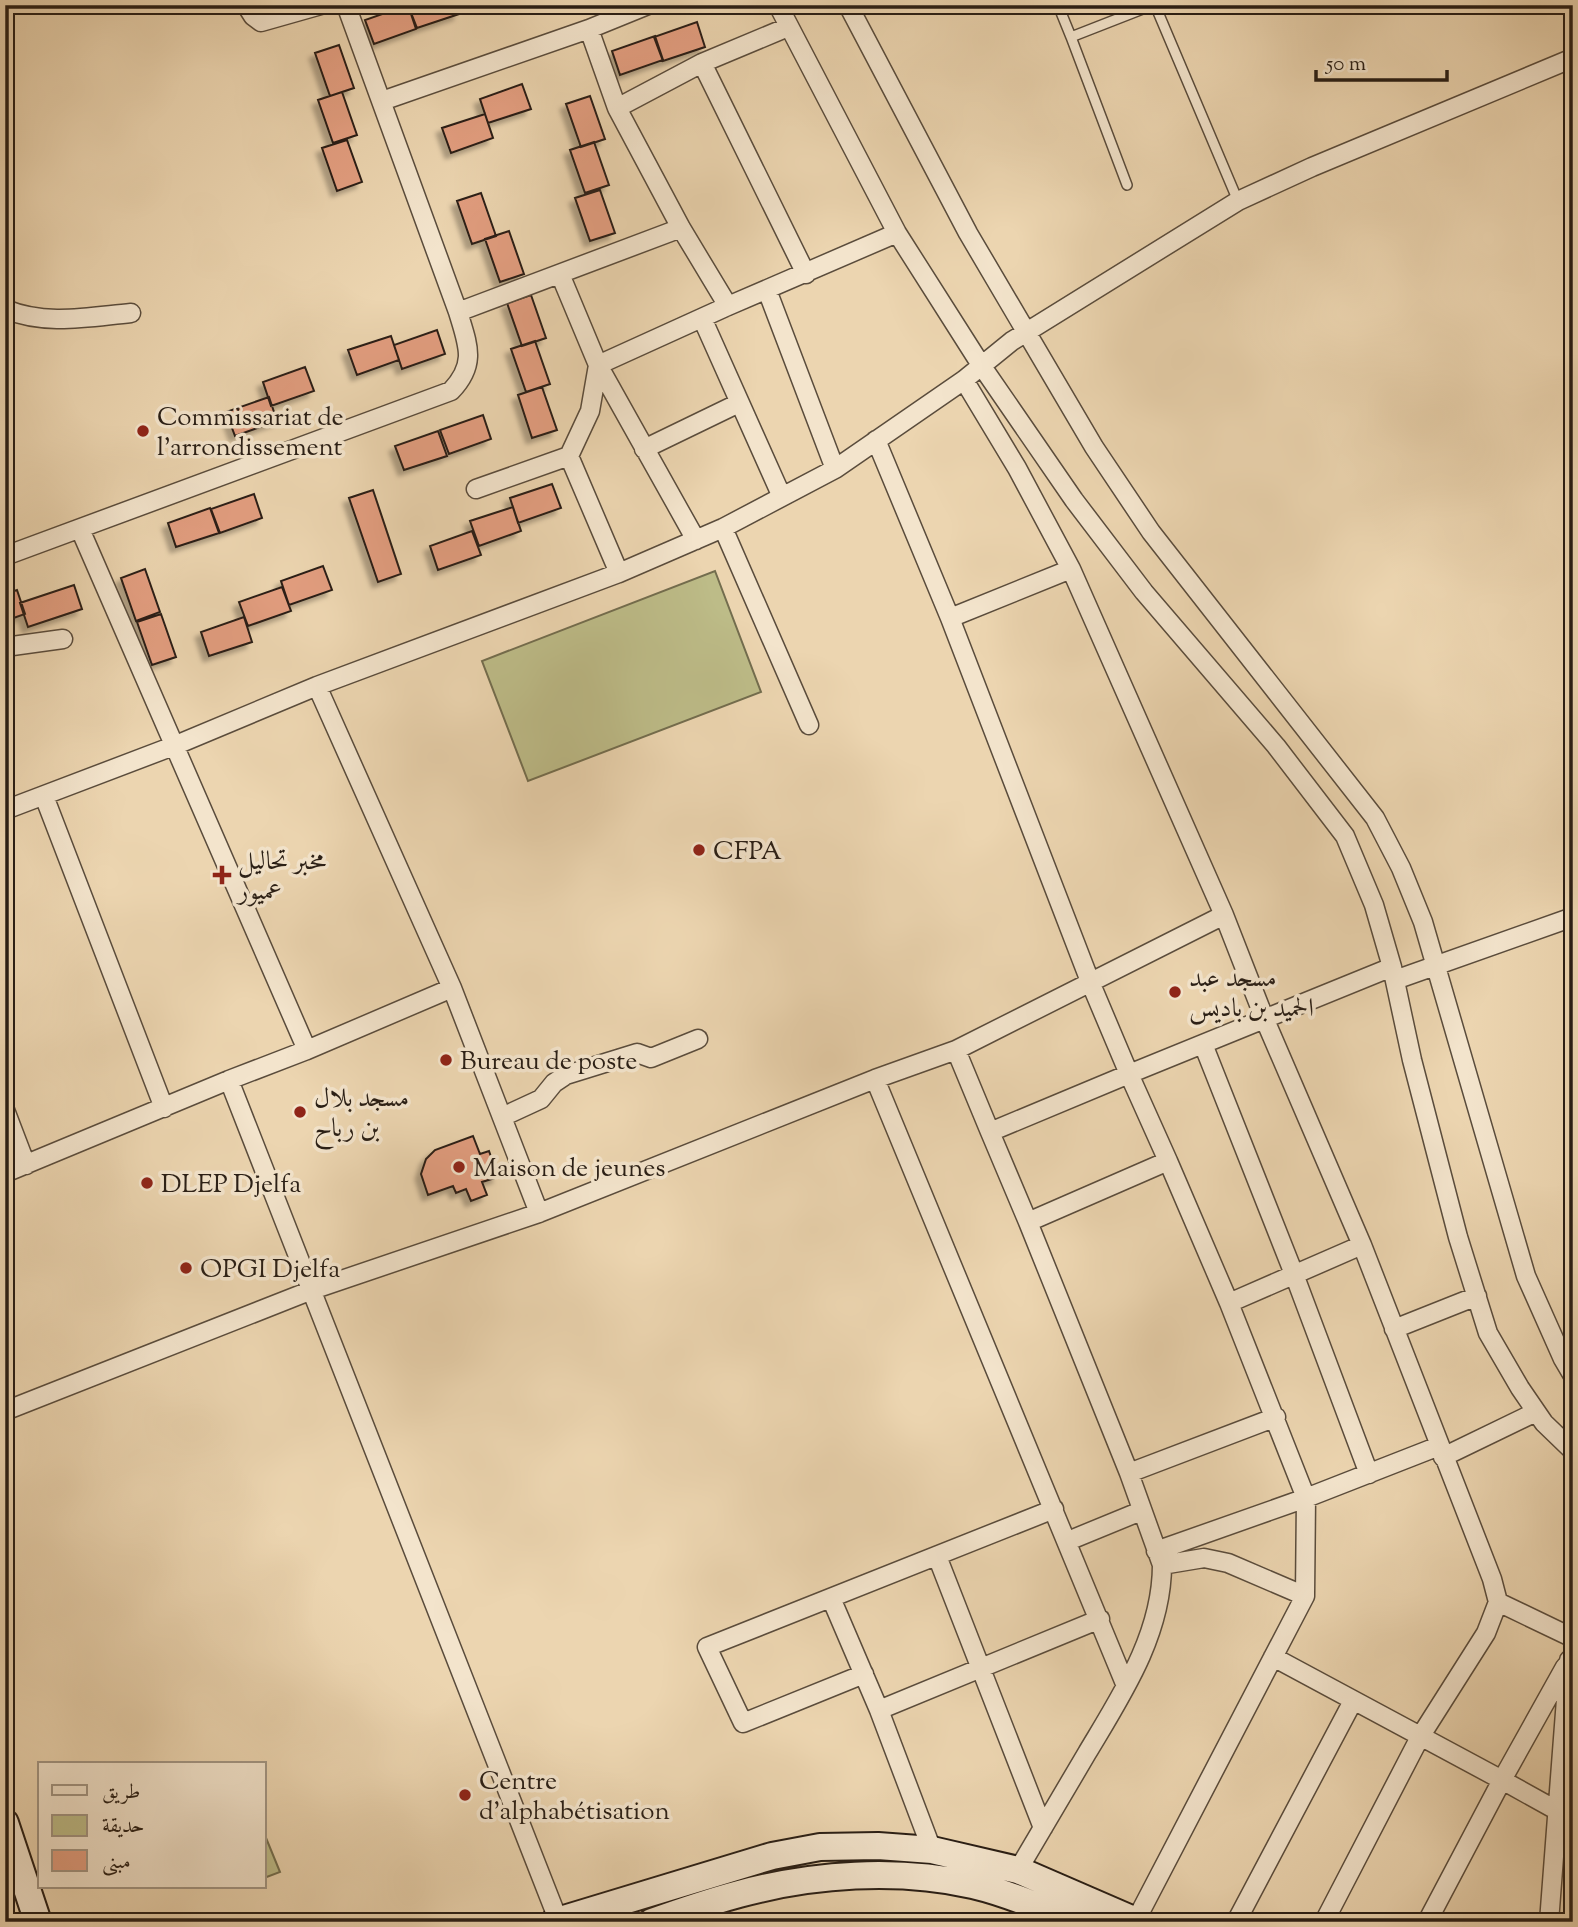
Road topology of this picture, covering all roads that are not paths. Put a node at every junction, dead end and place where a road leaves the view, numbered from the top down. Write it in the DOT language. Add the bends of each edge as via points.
graph roads {
  1 [pos="246,5"];
  2 [pos="321,5"];
  3 [pos="346,5"];
  4 [pos="648,5"];
  5 [pos="778,5"];
  6 [pos="848,5"];
  7 [pos="1058,5"];
  8 [pos="1154,5"];
  9 [pos="788,27"];
  10 [pos="589,29"];
  11 [pos="1071,37"];
  12 [pos="1573,58"];
  13 [pos="702,63"];
  14 [pos="382,101"];
  15 [pos="617,108"];
  16 [pos="1127,185"];
  17 [pos="1238,201"];
  18 [pos="681,228"];
  19 [pos="897,233"];
  20 [pos="560,274"];
  21 [pos="806,274"];
  22 [pos="767,290"];
  23 [pos="728,306"];
  24 [pos="5,309"];
  25 [pos="458,312"];
  26 [pos="131,313"];
  27 [pos="702,318"];
  28 [pos="1019,337"];
  29 [pos="987,360"];
  30 [pos="598,365"];
  31 [pos="964,380"];
  32 [pos="739,403"];
  33 [pos="876,440"];
  34 [pos="644,449"];
  35 [pos="569,456"];
  36 [pos="835,469"];
  37 [pos="476,489"];
  38 [pos="782,497"];
  39 [pos="80,528"];
  40 [pos="723,528"];
  41 [pos="696,540"];
  42 [pos="5,556"];
  43 [pos="1071,569"];
  44 [pos="619,573"];
  45 [pos="950,618"];
  46 [pos="63,639"];
  47 [pos="5,647"];
  48 [pos="317,686"];
  49 [pos="808,725"];
  50 [pos="176,745"];
  51 [pos="44,796"];
  52 [pos="5,810"];
  53 [pos="1224,915"];
  54 [pos="1573,916"];
  55 [pos="1436,966"];
  56 [pos="1393,973"];
  57 [pos="1091,984"];
  58 [pos="452,988"];
  59 [pos="1265,1020"];
  60 [pos="698,1039"];
  61 [pos="1203,1044"];
  62 [pos="956,1049"];
  63 [pos="307,1050"];
  64 [pos="1129,1074"];
  65 [pos="875,1079"];
  66 [pos="229,1080"];
  67 [pos="164,1108"];
  68 [pos="5,1110"];
  69 [pos="502,1117"];
  70 [pos="990,1132"];
  71 [pos="1168,1161"];
  72 [pos="26,1165"];
  73 [pos="5,1173"];
  74 [pos="539,1213"];
  75 [pos="1028,1222"];
  76 [pos="1362,1245"];
  77 [pos="1294,1274"];
  78 [pos="312,1290"];
  79 [pos="1477,1296"];
  80 [pos="1229,1303"];
  81 [pos="1394,1329"];
  82 [pos="1573,1376"];
  83 [pos="5,1411"];
  84 [pos="1536,1412"];
  85 [pos="1276,1418"];
  86 [pos="1573,1451"];
  87 [pos="1441,1452"];
  88 [pos="1129,1474"];
  89 [pos="1369,1474"];
  90 [pos="1306,1498"];
  91 [pos="1054,1509"];
  92 [pos="1141,1511"];
  93 [pos="1068,1541"];
  94 [pos="937,1556"];
  95 [pos="1159,1558"];
  96 [pos="1305,1596"];
  97 [pos="831,1598"];
  98 [pos="1498,1602"];
  99 [pos="1100,1619"];
  100 [pos="1573,1638"];
  101 [pos="1571,1656"];
  102 [pos="1273,1657"];
  103 [pos="981,1668"];
  104 [pos="864,1674"];
  105 [pos="1126,1686"];
  106 [pos="1353,1701"];
  107 [pos="879,1710"];
  108 [pos="1420,1737"];
  109 [pos="1502,1780"];
  110 [pos="1556,1810"];
  111 [pos="5,1822"];
  112 [pos="1042,1828"];
  113 [pos="932,1850"];
  114 [pos="1018,1870"];
  115 [pos="1038,1915"];
  116 [pos="558,1921"];
  117 [pos="1136,1921"];
  118 [pos="38,1922"];
  119 [pos="652,1922"];
  120 [pos="1074,1922"];
  121 [pos="1236,1922"];
  122 [pos="1324,1922"];
  123 [pos="1427,1922"];
  124 [pos="1549,1922"];
  1 -- 2 [label="street" via="261,22"];
  3 -- 14 [label="street"];
  4 -- 10 [label="street"];
  5 -- 9 [label="street"];
  6 -- 28 [label="street"];
  7 -- 11 [label="lane"];
  8 -- 11 [label="lane"];
  8 -- 17 [label="lane"];
  9 -- 13 [label="street"];
  9 -- 19 [label="street"];
  10 -- 14 [label="street"];
  10 -- 15 [label="street"];
  11 -- 16 [label="lane"];
  12 -- 17 [label="street"];
  13 -- 15 [label="street"];
  13 -- 21 [label="street"];
  14 -- 25 [label="street"];
  15 -- 18 [label="street"];
  17 -- 28 [label="street"];
  18 -- 20 [label="street"];
  18 -- 23 [label="street"];
  19 -- 21 [label="street"];
  19 -- 29 [label="street"];
  20 -- 25 [label="street"];
  20 -- 30 [label="street"];
  21 -- 22 [label="street"];
  22 -- 23 [label="street"];
  22 -- 36 [label="street"];
  23 -- 27 [label="street"];
  24 -- 26 [label="street" via="59,320"];
  25 -- 39 [label="street" via="469,362 464,378 451,391"];
  27 -- 30 [label="street"];
  27 -- 32 [label="street"];
  28 -- 29 [label="street"];
  28 -- 55 [label="street" via="1151,532 1375,818 1401,868"];
  29 -- 31 [label="street"];
  29 -- 56 [label="street" via="1074,500 1345,836 1374,905"];
  30 -- 34 [label="street"];
  30 -- 35 [label="street" via="590,411"];
  31 -- 33 [label="street"];
  31 -- 43 [label="street"];
  32 -- 34 [label="street"];
  32 -- 38 [label="street"];
  33 -- 36 [label="street"];
  33 -- 45 [label="street"];
  34 -- 41 [label="street"];
  35 -- 37 [label="street"];
  35 -- 44 [label="street"];
  36 -- 38 [label="street"];
  38 -- 40 [label="street"];
  39 -- 42 [label="street"];
  39 -- 50 [label="street"];
  40 -- 41 [label="street"];
  40 -- 49 [label="street"];
  41 -- 44 [label="street"];
  43 -- 45 [label="street"];
  43 -- 53 [label="street"];
  44 -- 48 [label="street"];
  45 -- 57 [label="street"];
  46 -- 47 [label="street"];
  48 -- 50 [label="street"];
  48 -- 58 [label="street"];
  50 -- 51 [label="street"];
  50 -- 63 [label="street"];
  51 -- 52 [label="street"];
  51 -- 67 [label="street"];
  53 -- 57 [label="street"];
  53 -- 59 [label="street"];
  54 -- 55 [label="street"];
  55 -- 56 [label="street"];
  55 -- 82 [label="street" via="1527,1276"];
  56 -- 59 [label="street"];
  56 -- 79 [label="street" via="1448,1199"];
  57 -- 62 [label="street"];
  57 -- 64 [label="street"];
  58 -- 63 [label="street"];
  58 -- 69 [label="street"];
  59 -- 61 [label="street"];
  59 -- 76 [label="street"];
  60 -- 69 [label="street" via="651,1058 637,1053 566,1074 541,1099"];
  61 -- 64 [label="street"];
  61 -- 77 [label="street"];
  62 -- 65 [label="street"];
  62 -- 70 [label="street"];
  63 -- 66 [label="street"];
  64 -- 70 [label="street"];
  64 -- 71 [label="street"];
  65 -- 74 [label="street"];
  65 -- 91 [label="street"];
  66 -- 67 [label="street"];
  66 -- 78 [label="street"];
  67 -- 72 [label="street"];
  68 -- 72 [label="street"];
  69 -- 74 [label="street"];
  70 -- 75 [label="street"];
  71 -- 75 [label="street"];
  71 -- 80 [label="street"];
  72 -- 73 [label="street"];
  74 -- 78 [label="street"];
  75 -- 88 [label="street"];
  76 -- 77 [label="street"];
  76 -- 81 [label="street"];
  77 -- 80 [label="street"];
  77 -- 89 [label="street"];
  78 -- 83 [label="street"];
  78 -- 116 [label="street"];
  79 -- 81 [label="street"];
  79 -- 84 [label="street" via="1488,1333"];
  80 -- 85 [label="street"];
  81 -- 87 [label="street"];
  84 -- 86 [label="street"];
  84 -- 87 [label="street"];
  85 -- 88 [label="street"];
  85 -- 90 [label="street"];
  87 -- 89 [label="street"];
  87 -- 98 [label="street"];
  88 -- 92 [label="street"];
  89 -- 90 [label="street"];
  90 -- 95 [label="street"];
  90 -- 96 [label="street"];
  91 -- 93 [label="street"];
  91 -- 94 [label="street"];
  92 -- 93 [label="street"];
  92 -- 95 [label="street"];
  93 -- 99 [label="street"];
  94 -- 97 [label="street"];
  94 -- 103 [label="street"];
  95 -- 96 [label="street" via="1228,1563"];
  95 -- 105 [label="street" via="1162,1583 1151,1631"];
  96 -- 102 [label="street"];
  97 -- 104 [label="street"];
  97 -- 104 [label="street" via="707,1647 743,1723"];
  98 -- 100 [label="street"];
  98 -- 108 [label="street" via="1486,1633"];
  99 -- 103 [label="street"];
  99 -- 105 [label="street"];
  101 -- 109 [label="street"];
  101 -- 110 [label="street"];
  102 -- 106 [label="street"];
  102 -- 117 [label="street"];
  103 -- 107 [label="street"];
  103 -- 112 [label="street"];
  104 -- 107 [label="street"];
  105 -- 112 [label="street"];
  106 -- 108 [label="street"];
  106 -- 121 [label="street"];
  107 -- 113 [label="street"];
  108 -- 109 [label="street"];
  108 -- 122 [label="street"];
  109 -- 110 [label="street"];
  109 -- 123 [label="street"];
  110 -- 124 [label="street"];
  111 -- 118 [label="main road"];
  112 -- 114 [label="street"];
  113 -- 114 [label="main road"];
  113 -- 116 [label="main road" via="878,1846 792,1851"];
  114 -- 117 [label="main road"];
  115 -- 119 [label="main road" via="974,1885 859,1875 739,1894"];
  115 -- 120 [label="main road"];
}
